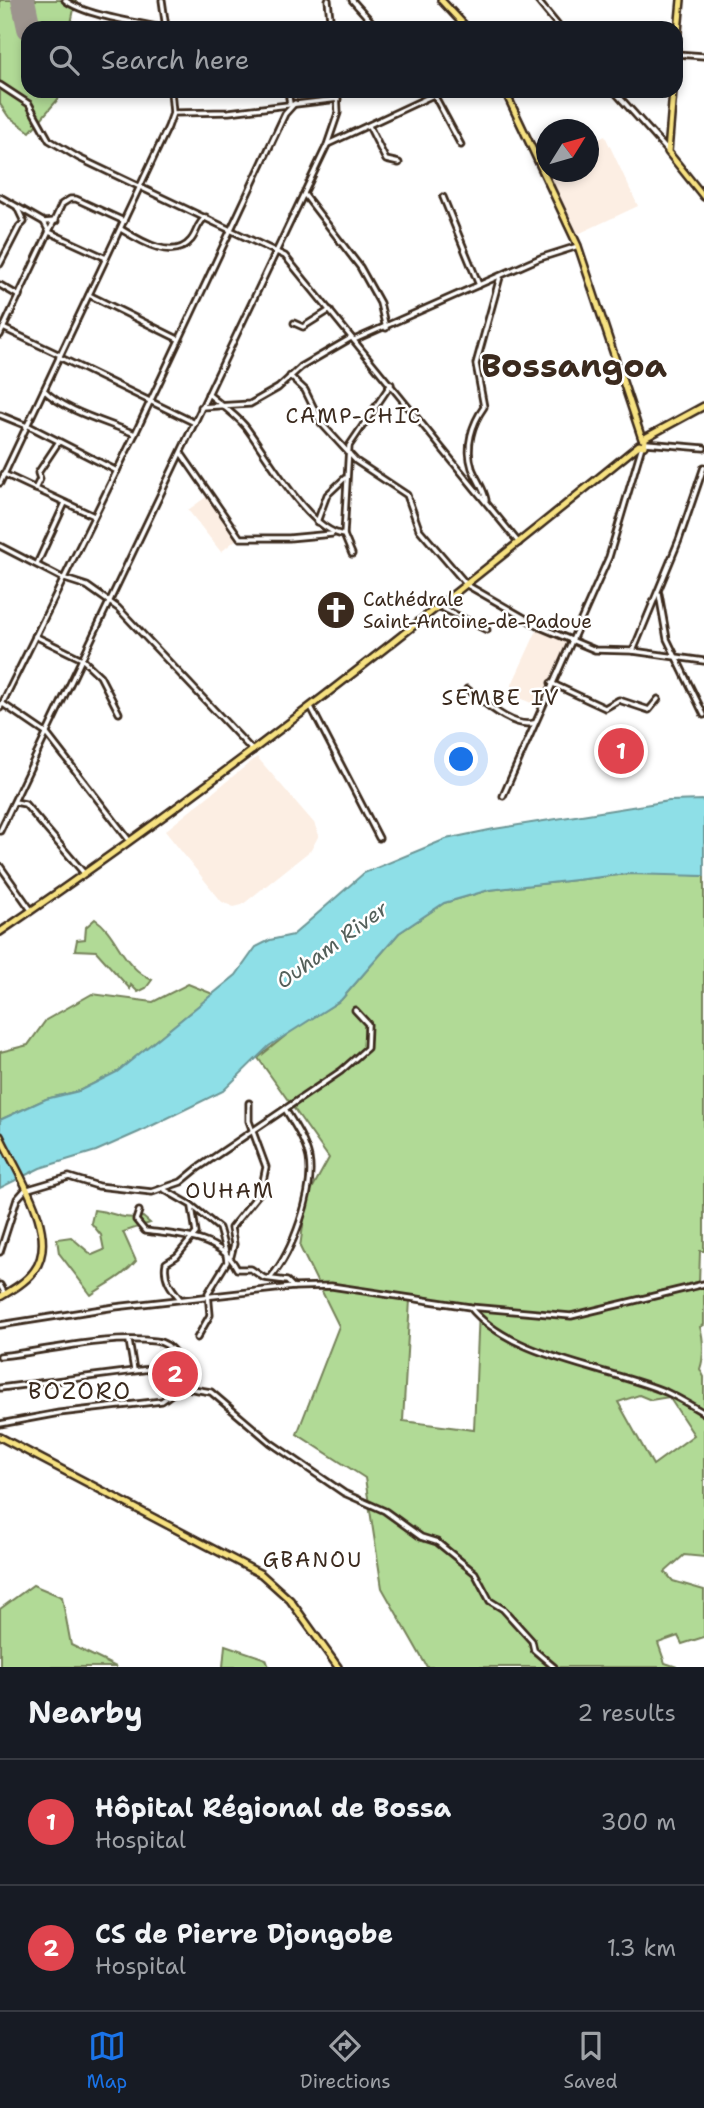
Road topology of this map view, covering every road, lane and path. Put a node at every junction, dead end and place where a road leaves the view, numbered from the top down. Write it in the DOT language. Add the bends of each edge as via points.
graph roads {
  1 [pos="65,0"];
  2 [pos="162,0"];
  3 [pos="328,0"];
  4 [pos="352,0"];
  5 [pos="441,0"];
  6 [pos="546,0"];
  7 [pos="681,0"];
  8 [pos="539,2"];
  9 [pos="127,21"];
  10 [pos="164,21"];
  11 [pos="330,21"];
  12 [pos="371,21"];
  13 [pos="460,21"];
  14 [pos="554,21"];
  15 [pos="679,21"];
  16 [pos="683,54"];
  17 [pos="704,57"];
  18 [pos="0,85"];
  19 [pos="172,98"];
  20 [pos="290,98"];
  21 [pos="423,98"];
  22 [pos="436,98"];
  23 [pos="508,98"];
  24 [pos="620,98"];
  25 [pos="672,98"];
  26 [pos="338,99"];
  27 [pos="292,104"];
  28 [pos="173,113"];
  29 [pos="369,126"];
  30 [pos="327,145"];
  31 [pos="461,145"];
  32 [pos="668,152"];
  33 [pos="399,163"];
  34 [pos="140,186"];
  35 [pos="304,193"];
  36 [pos="0,197"];
  37 [pos="443,197"];
  38 [pos="704,197"];
  39 [pos="17,206"];
  40 [pos="206,217"];
  41 [pos="56,221"];
  42 [pos="124,221"];
  43 [pos="44,222"];
  44 [pos="121,229"];
  45 [pos="231,229"];
  46 [pos="49,232"];
  47 [pos="578,246"];
  48 [pos="277,251"];
  49 [pos="106,258"];
  50 [pos="0,264"];
  51 [pos="500,276"];
  52 [pos="0,285"];
  53 [pos="479,285"];
  54 [pos="89,295"];
  55 [pos="19,296"];
  56 [pos="330,310"];
  57 [pos="294,323"];
  58 [pos="3,328"];
  59 [pos="386,328"];
  60 [pos="0,335"];
  61 [pos="178,339"];
  62 [pos="352,339"];
  63 [pos="60,356"];
  64 [pos="290,376"];
  65 [pos="391,384"];
  66 [pos="44,390"];
  67 [pos="208,394"];
  68 [pos="151,399"];
  69 [pos="704,406"];
  70 [pos="201,407"];
  71 [pos="223,407"];
  72 [pos="0,415"];
  73 [pos="195,423"];
  74 [pos="27,426"];
  75 [pos="135,434"];
  76 [pos="58,443"];
  77 [pos="642,443"];
  78 [pos="704,448"];
  79 [pos="181,453"];
  80 [pos="350,455"];
  81 [pos="704,467"];
  82 [pos="117,471"];
  83 [pos="3,474"];
  84 [pos="346,477"];
  85 [pos="0,483"];
  86 [pos="36,489"];
  87 [pos="486,502"];
  88 [pos="65,503"];
  89 [pos="94,516"];
  90 [pos="317,522"];
  91 [pos="332,534"];
  92 [pos="344,535"];
  93 [pos="519,543"];
  94 [pos="0,547"];
  95 [pos="352,554"];
  96 [pos="37,564"];
  97 [pos="62,578"];
  98 [pos="467,585"];
  99 [pos="659,592"];
  100 [pos="109,604"];
  101 [pos="440,607"];
  102 [pos="487,630"];
  103 [pos="35,636"];
  104 [pos="570,641"];
  105 [pos="633,651"];
  106 [pos="676,657"];
  107 [pos="82,659"];
  108 [pos="704,661"];
  109 [pos="551,683"];
  110 [pos="467,689"];
  111 [pos="657,699"];
  112 [pos="1,705"];
  113 [pos="311,706"];
  114 [pos="119,713"];
  115 [pos="704,715"];
  116 [pos="534,723"];
  117 [pos="47,734"];
  118 [pos="253,751"];
  119 [pos="19,793"];
  120 [pos="503,796"];
  121 [pos="15,802"];
  122 [pos="25,804"];
  123 [pos="0,831"];
  124 [pos="379,838"];
  125 [pos="129,840"];
  126 [pos="0,866"];
  127 [pos="83,872"];
  128 [pos="31,911"];
  129 [pos="0,932"];
  130 [pos="355,1010"];
  131 [pos="250,1103"];
  132 [pos="285,1109"];
  133 [pos="254,1129"];
  134 [pos="0,1136"];
  135 [pos="25,1190"];
  136 [pos="165,1190"];
  137 [pos="191,1205"];
  138 [pos="139,1211"];
  139 [pos="194,1237"];
  140 [pos="0,1252"];
  141 [pos="228,1254"];
  142 [pos="270,1278"];
  143 [pos="704,1284"];
  144 [pos="0,1285"];
  145 [pos="293,1287"];
  146 [pos="3,1295"];
  147 [pos="210,1297"];
  148 [pos="181,1300"];
  149 [pos="470,1307"];
  150 [pos="0,1325"];
  151 [pos="197,1338"];
  152 [pos="129,1341"];
  153 [pos="0,1356"];
  154 [pos="134,1371"];
  155 [pos="0,1388"];
  156 [pos="704,1413"];
  157 [pos="0,1424"];
  158 [pos="0,1437"];
  159 [pos="338,1667"];
  160 [pos="554,1667"];
  1 -- 9 [label="street" via="79,9"];
  2 -- 10 [label="street"];
  3 -- 11 [label="street"];
  4 -- 12 [label="street"];
  5 -- 13 [label="main road"];
  6 -- 8 [label="street"];
  7 -- 15 [label="main road"];
  8 -- 14 [label="street"];
  16 -- 17 [label="street"];
  18 -- 34 [label="street" via="29,104 49,140"];
  19 -- 28 [label="street"];
  20 -- 27 [label="street"];
  21 -- 29 [label="street"];
  22 -- 31 [label="street"];
  23 -- 47 [label="main road"];
  24 -- 32 [label="street"];
  25 -- 32 [label="main road"];
  26 -- 27 [label="street"];
  26 -- 30 [label="street"];
  27 -- 28 [label="street"];
  27 -- 45 [label="street"];
  28 -- 34 [label="street"];
  29 -- 30 [label="street"];
  29 -- 33 [label="street" via="386,160"];
  30 -- 35 [label="street"];
  32 -- 38 [label="main road"];
  34 -- 40 [label="street"];
  34 -- 42 [label="street"];
  35 -- 48 [label="street"];
  35 -- 59 [label="street" via="360,267 380,303"];
  36 -- 39 [label="street"];
  37 -- 53 [label="street"];
  39 -- 43 [label="street"];
  39 -- 50 [label="street" via="24,222"];
  40 -- 44 [label="street" via="182,247 159,249"];
  40 -- 45 [label="street"];
  41 -- 42 [label="street" via="62,204 70,199"];
  41 -- 43 [label="street"];
  41 -- 46 [label="street"];
  42 -- 44 [label="street"];
  43 -- 46 [label="street"];
  44 -- 49 [label="street"];
  45 -- 48 [label="street"];
  45 -- 61 [label="street"];
  46 -- 49 [label="street"];
  46 -- 55 [label="street"];
  47 -- 51 [label="street"];
  47 -- 77 [label="main road"];
  48 -- 56 [label="street"];
  48 -- 67 [label="street"];
  49 -- 54 [label="street"];
  51 -- 53 [label="street"];
  51 -- 87 [label="street" via="476,364 484,407 474,421 470,440 472,466"];
  52 -- 55 [label="street"];
  53 -- 59 [label="street"];
  54 -- 61 [label="street"];
  54 -- 63 [label="street"];
  55 -- 58 [label="street"];
  56 -- 57 [label="street" via="303,327"];
  56 -- 62 [label="street"];
  58 -- 60 [label="street"];
  58 -- 63 [label="street"];
  59 -- 62 [label="street"];
  61 -- 68 [label="street"];
  62 -- 64 [label="street"];
  62 -- 65 [label="street"];
  63 -- 66 [label="street"];
  63 -- 68 [label="street"];
  64 -- 71 [label="street" via="250,404"];
  64 -- 80 [label="street" via="305,390 321,423"];
  65 -- 80 [label="street" via="351,439"];
  65 -- 87 [label="street"];
  66 -- 74 [label="street"];
  66 -- 75 [label="street" via="70,409"];
  67 -- 70 [label="street"];
  67 -- 71 [label="street"];
  68 -- 73 [label="street"];
  68 -- 75 [label="street"];
  69 -- 77 [label="main road"];
  70 -- 71 [label="street"];
  70 -- 73 [label="street"];
  71 -- 90 [label="street" via="245,426"];
  72 -- 74 [label="street"];
  73 -- 79 [label="street"];
  74 -- 76 [label="street"];
  74 -- 83 [label="street"];
  75 -- 82 [label="street"];
  76 -- 82 [label="street"];
  76 -- 86 [label="street" via="38,473"];
  77 -- 78 [label="street"];
  77 -- 93 [label="main road"];
  77 -- 104 [label="street" via="609,557"];
  79 -- 91 [label="street" via="240,538"];
  79 -- 100 [label="street"];
  80 -- 84 [label="street"];
  80 -- 98 [label="street" via="407,495 419,530"];
  81 -- 99 [label="street"];
  82 -- 89 [label="street"];
  83 -- 85 [label="street"];
  83 -- 86 [label="street"];
  84 -- 90 [label="street" via="327,495"];
  84 -- 92 [label="street"];
  86 -- 88 [label="street"];
  87 -- 93 [label="street"];
  88 -- 89 [label="street"];
  88 -- 96 [label="street"];
  89 -- 97 [label="street"];
  90 -- 91 [label="street"];
  91 -- 92 [label="street"];
  92 -- 95 [label="street"];
  93 -- 98 [label="main road"];
  94 -- 96 [label="street"];
  96 -- 97 [label="street"];
  97 -- 100 [label="street" via="88,586"];
  97 -- 103 [label="street"];
  98 -- 101 [label="main road"];
  98 -- 104 [label="street"];
  99 -- 105 [label="street"];
  99 -- 106 [label="street" via="660,612"];
  100 -- 107 [label="street"];
  100 -- 118 [label="street" via="127,616"];
  101 -- 102 [label="street"];
  101 -- 113 [label="main road"];
  103 -- 107 [label="street"];
  103 -- 112 [label="street"];
  104 -- 105 [label="street" via="595,650"];
  104 -- 109 [label="street"];
  105 -- 106 [label="street"];
  106 -- 108 [label="street"];
  106 -- 115 [label="street"];
  107 -- 114 [label="street" via="100,676"];
  107 -- 117 [label="street"];
  109 -- 111 [label="street" via="605,708 619,700 649,710"];
  109 -- 116 [label="street"];
  110 -- 116 [label="street" via="502,714"];
  112 -- 117 [label="street"];
  113 -- 118 [label="main road"];
  113 -- 124 [label="street"];
  116 -- 120 [label="street"];
  117 -- 119 [label="street"];
  117 -- 125 [label="street"];
  118 -- 125 [label="main road"];
  119 -- 121 [label="street"];
  119 -- 122 [label="street"];
  121 -- 122 [label="street"];
  121 -- 123 [label="street"];
  122 -- 127 [label="street"];
  125 -- 127 [label="main road"];
  126 -- 128 [label="street"];
  127 -- 128 [label="main road"];
  128 -- 129 [label="main road"];
  130 -- 132 [label="street" via="368,1024 367,1048"];
  131 -- 133 [label="street" via="249,1121"];
  132 -- 133 [label="street"];
  132 -- 142 [label="street" via="306,1146 310,1173 297,1230"];
  133 -- 136 [label="street"];
  133 -- 141 [label="street" via="266,1167 261,1191 231,1228 234,1244"];
  134 -- 135 [label="main road"];
  135 -- 136 [label="street" via="69,1177 98,1186"];
  135 -- 140 [label="street"];
  135 -- 146 [label="main road" via="43,1230 43,1253 33,1273"];
  136 -- 137 [label="street"];
  137 -- 139 [label="street"];
  137 -- 141 [label="street" via="219,1228"];
  138 -- 139 [label="street" via="136,1220 145,1231"];
  139 -- 141 [label="street"];
  139 -- 148 [label="street" via="166,1263 167,1283"];
  141 -- 142 [label="street" via="237,1269 251,1269"];
  141 -- 147 [label="street"];
  142 -- 145 [label="street"];
  143 -- 149 [label="street" via="571,1316"];
  144 -- 146 [label="street"];
  145 -- 147 [label="street"];
  145 -- 149 [label="street" via="365,1289"];
  147 -- 148 [label="street"];
  147 -- 151 [label="street" via="210,1315"];
  148 -- 150 [label="street"];
  149 -- 156 [label="street" via="484,1324 539,1350 666,1392"];
  152 -- 153 [label="street"];
  152 -- 154 [label="street"];
  152 -- 154 [label="street" via="157,1341 171,1347 176,1358"];
  154 -- 155 [label="street"];
  157 -- 160 [label="street" via="162,1401 181,1387 211,1392 329,1484 385,1511 460,1560 475,1573 490,1601 503,1609 532,1641 534,1650"];
  158 -- 159 [label="main road" via="261,1574 290,1600"];
}
